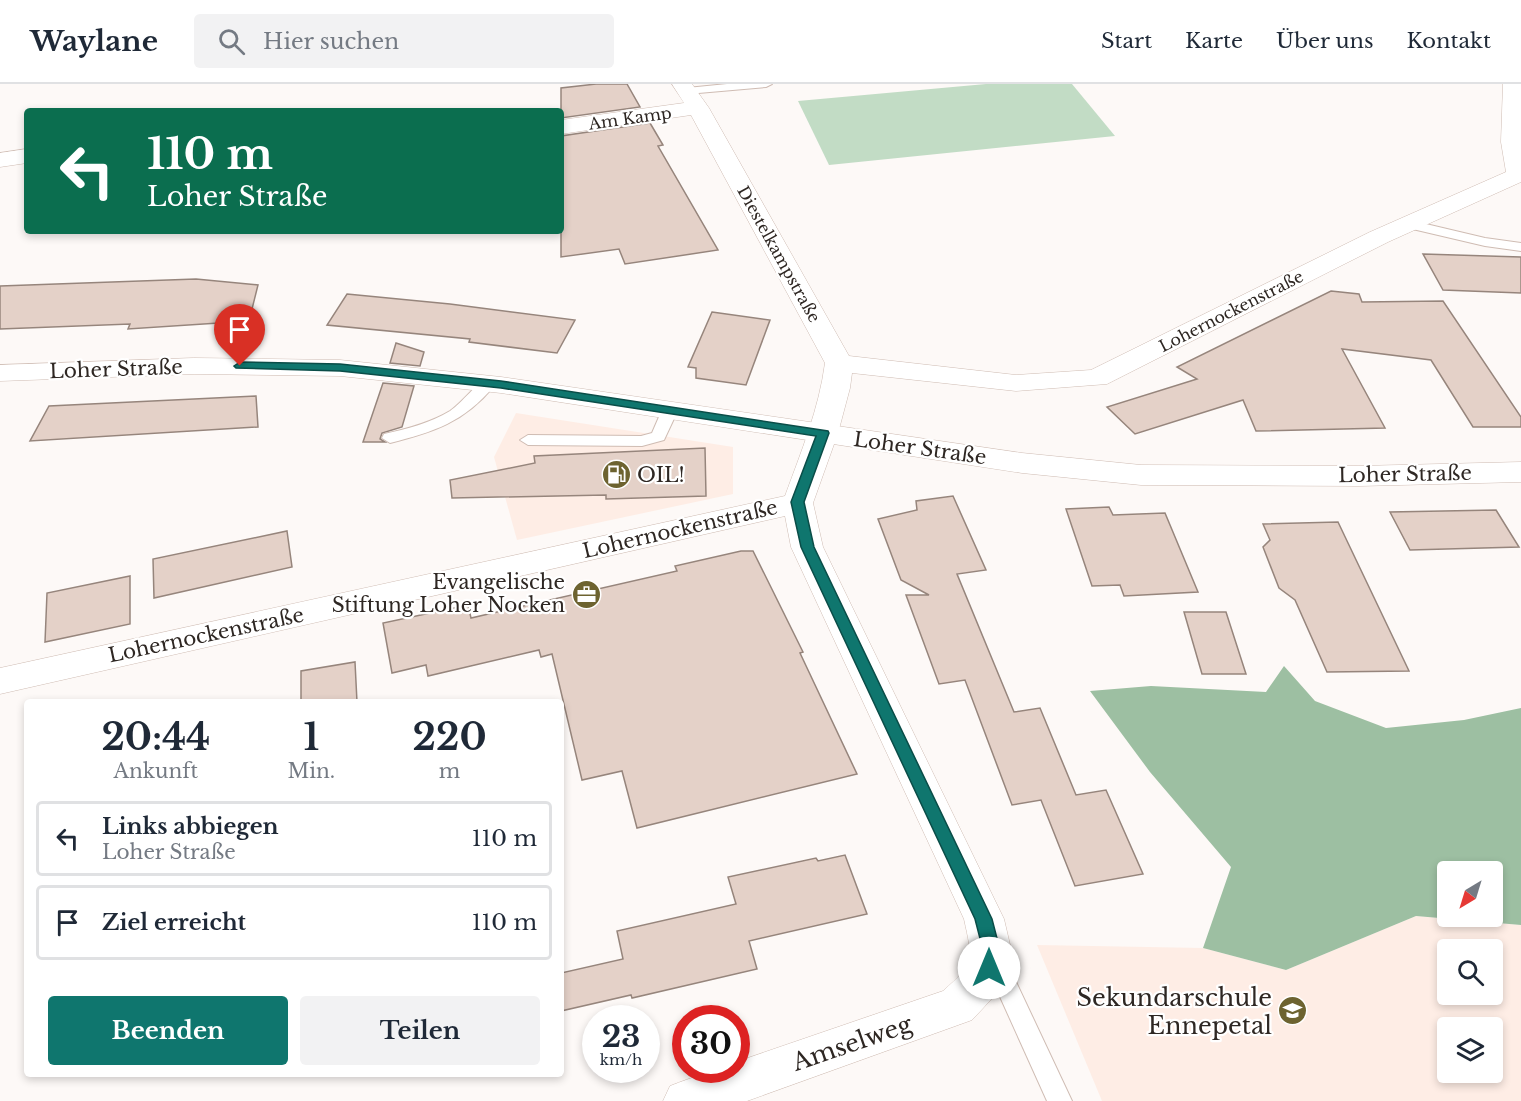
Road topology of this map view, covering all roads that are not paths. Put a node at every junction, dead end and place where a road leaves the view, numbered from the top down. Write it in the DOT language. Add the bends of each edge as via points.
graph roads {
  1 [pos="766,84"];
  2 [pos="1513,84"];
  3 [pos="689,95"];
  4 [pos="564,126"];
  5 [pos="24,156"];
  6 [pos="0,159"];
  7 [pos="1520,175"];
  8 [pos="1409,224"];
  9 [pos="1521,247"];
  10 [pos="839,363"];
  11 [pos="0,373"];
  12 [pos="489,384"];
  13 [pos="670,410"];
  14 [pos="823,433"];
  15 [pos="390,438"];
  16 [pos="528,440"];
  17 [pos="1521,472"];
  18 [pos="798,502"];
  19 [pos="0,681"];
  20 [pos="992,954"];
  21 [pos="686,1101"];
  22 [pos="1060,1101"];
  1 -- 3 [label="lane"];
  2 -- 7 [label="street, Lohernockenstraße" via="1512,142"];
  3 -- 4 [label="street, Am Kamp"];
  3 -- 10 [label="street, Diestelkampstraße"];
  5 -- 6 [label="street"];
  7 -- 8 [label="street, Lohernockenstraße"];
  8 -- 9 [label="lane"];
  8 -- 10 [label="street, Lohernockenstraße" via="1097,378 1016,383"];
  10 -- 14 [label="street"];
  11 -- 12 [label="street, Loher Straße" via="262,366 340,368"];
  12 -- 13 [label="street, Loher Straße"];
  12 -- 15 [label="lane" via="474,402 446,421"];
  13 -- 14 [label="street, Loher Straße"];
  13 -- 16 [label="lane" via="658,435 642,441"];
  14 -- 17 [label="street, Loher Straße" via="1022,463 1141,475"];
  14 -- 18 [label="street"];
  18 -- 19 [label="street, Lohernockenstraße"];
  18 -- 20 [label="street, Amselweg" via="807,547 984,919"];
  20 -- 21 [label="street, Amselweg" via="985,981 957,1006"];
  20 -- 22 [label="lane, Amselweg"];
}
